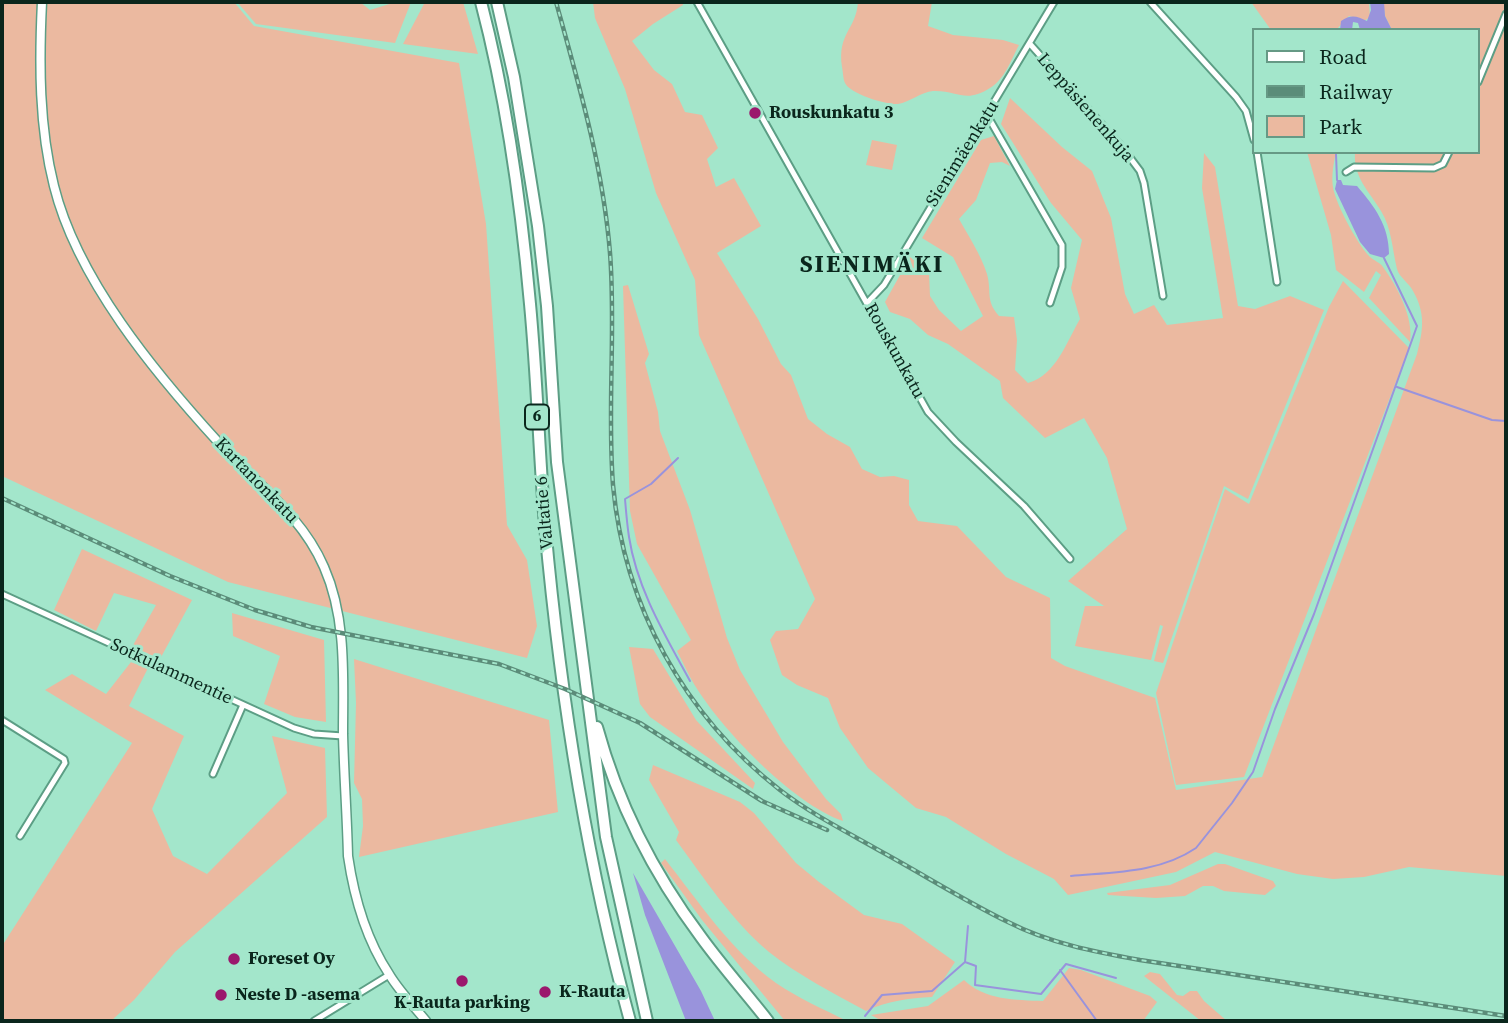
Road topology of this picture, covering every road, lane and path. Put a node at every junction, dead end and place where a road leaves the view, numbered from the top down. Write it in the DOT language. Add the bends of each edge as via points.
graph roads {
  1 [pos="41,2"];
  2 [pos="481,2"];
  3 [pos="497,2"];
  4 [pos="697,2"];
  5 [pos="1054,2"];
  6 [pos="1150,2"];
  7 [pos="1506,14"];
  8 [pos="1030,44"];
  9 [pos="1480,77"];
  10 [pos="987,115"];
  11 [pos="1252,133"];
  12 [pos="1257,154"];
  13 [pos="1448,154"];
  14 [pos="1346,172"];
  15 [pos="1277,282"];
  16 [pos="1163,296"];
  17 [pos="867,303"];
  18 [pos="1050,303"];
  19 [pos="1070,559"];
  20 [pos="2,594"];
  21 [pos="585,684"];
  22 [pos="243,705"];
  23 [pos="2,720"];
  24 [pos="344,736"];
  25 [pos="213,774"];
  26 [pos="20,836"];
  27 [pos="617,972"];
  28 [pos="389,975"];
  29 [pos="314,1021"];
  30 [pos="426,1021"];
  31 [pos="623,1021"];
  32 [pos="630,1021"];
  33 [pos="647,1021"];
  34 [pos="768,1021"];
  1 -- 24 [label="main road, Kartanonkatu" via="45,138 54,188 70,233 111,305 156,370 293,517 316,551 337,605"];
  2 -- 27 [label="highway, Valtatie 6 / 6" via="500,80 523,228 545,526 562,675 587,834"];
  3 -- 21 [label="highway, Valtatie 6 / 6" via="538,226 557,462"];
  4 -- 17 [label="street, Rouskunkatu"];
  5 -- 8 [label="street, Sienimäenkatu"];
  6 -- 11 [label="street" via="1236,97"];
  7 -- 9 [label="street"];
  8 -- 10 [label="street, Sienimäenkatu"];
  8 -- 16 [label="street, Leppäsienenkuja" via="1140,172"];
  10 -- 17 [label="street, Sienimäenkatu" via="884,285"];
  10 -- 18 [label="street" via="1062,245 1062,267"];
  12 -- 15 [label="street"];
  13 -- 14 [label="street" via="1443,164 1434,168 1354,167"];
  17 -- 19 [label="street, Rouskunkatu" via="928,412 1024,506"];
  20 -- 22 [label="street, Sotkulammentie"];
  21 -- 33 [label="highway, Valtatie 6 / 6" via="606,837"];
  21 -- 34 [label="highway" via="624,810 649,858 701,938"];
  22 -- 24 [label="street, Sotkulammentie" via="293,728"];
  22 -- 25 [label="street"];
  23 -- 26 [label="street" via="65,763"];
  24 -- 28 [label="main road, Kartanonkatu" via="351,879 369,935"];
  27 -- 31 [label="highway"];
  27 -- 32 [label="highway, Valtatie 6 / 6"];
  28 -- 29 [label="street"];
  28 -- 30 [label="main road, Kartanonkatu"];
}
